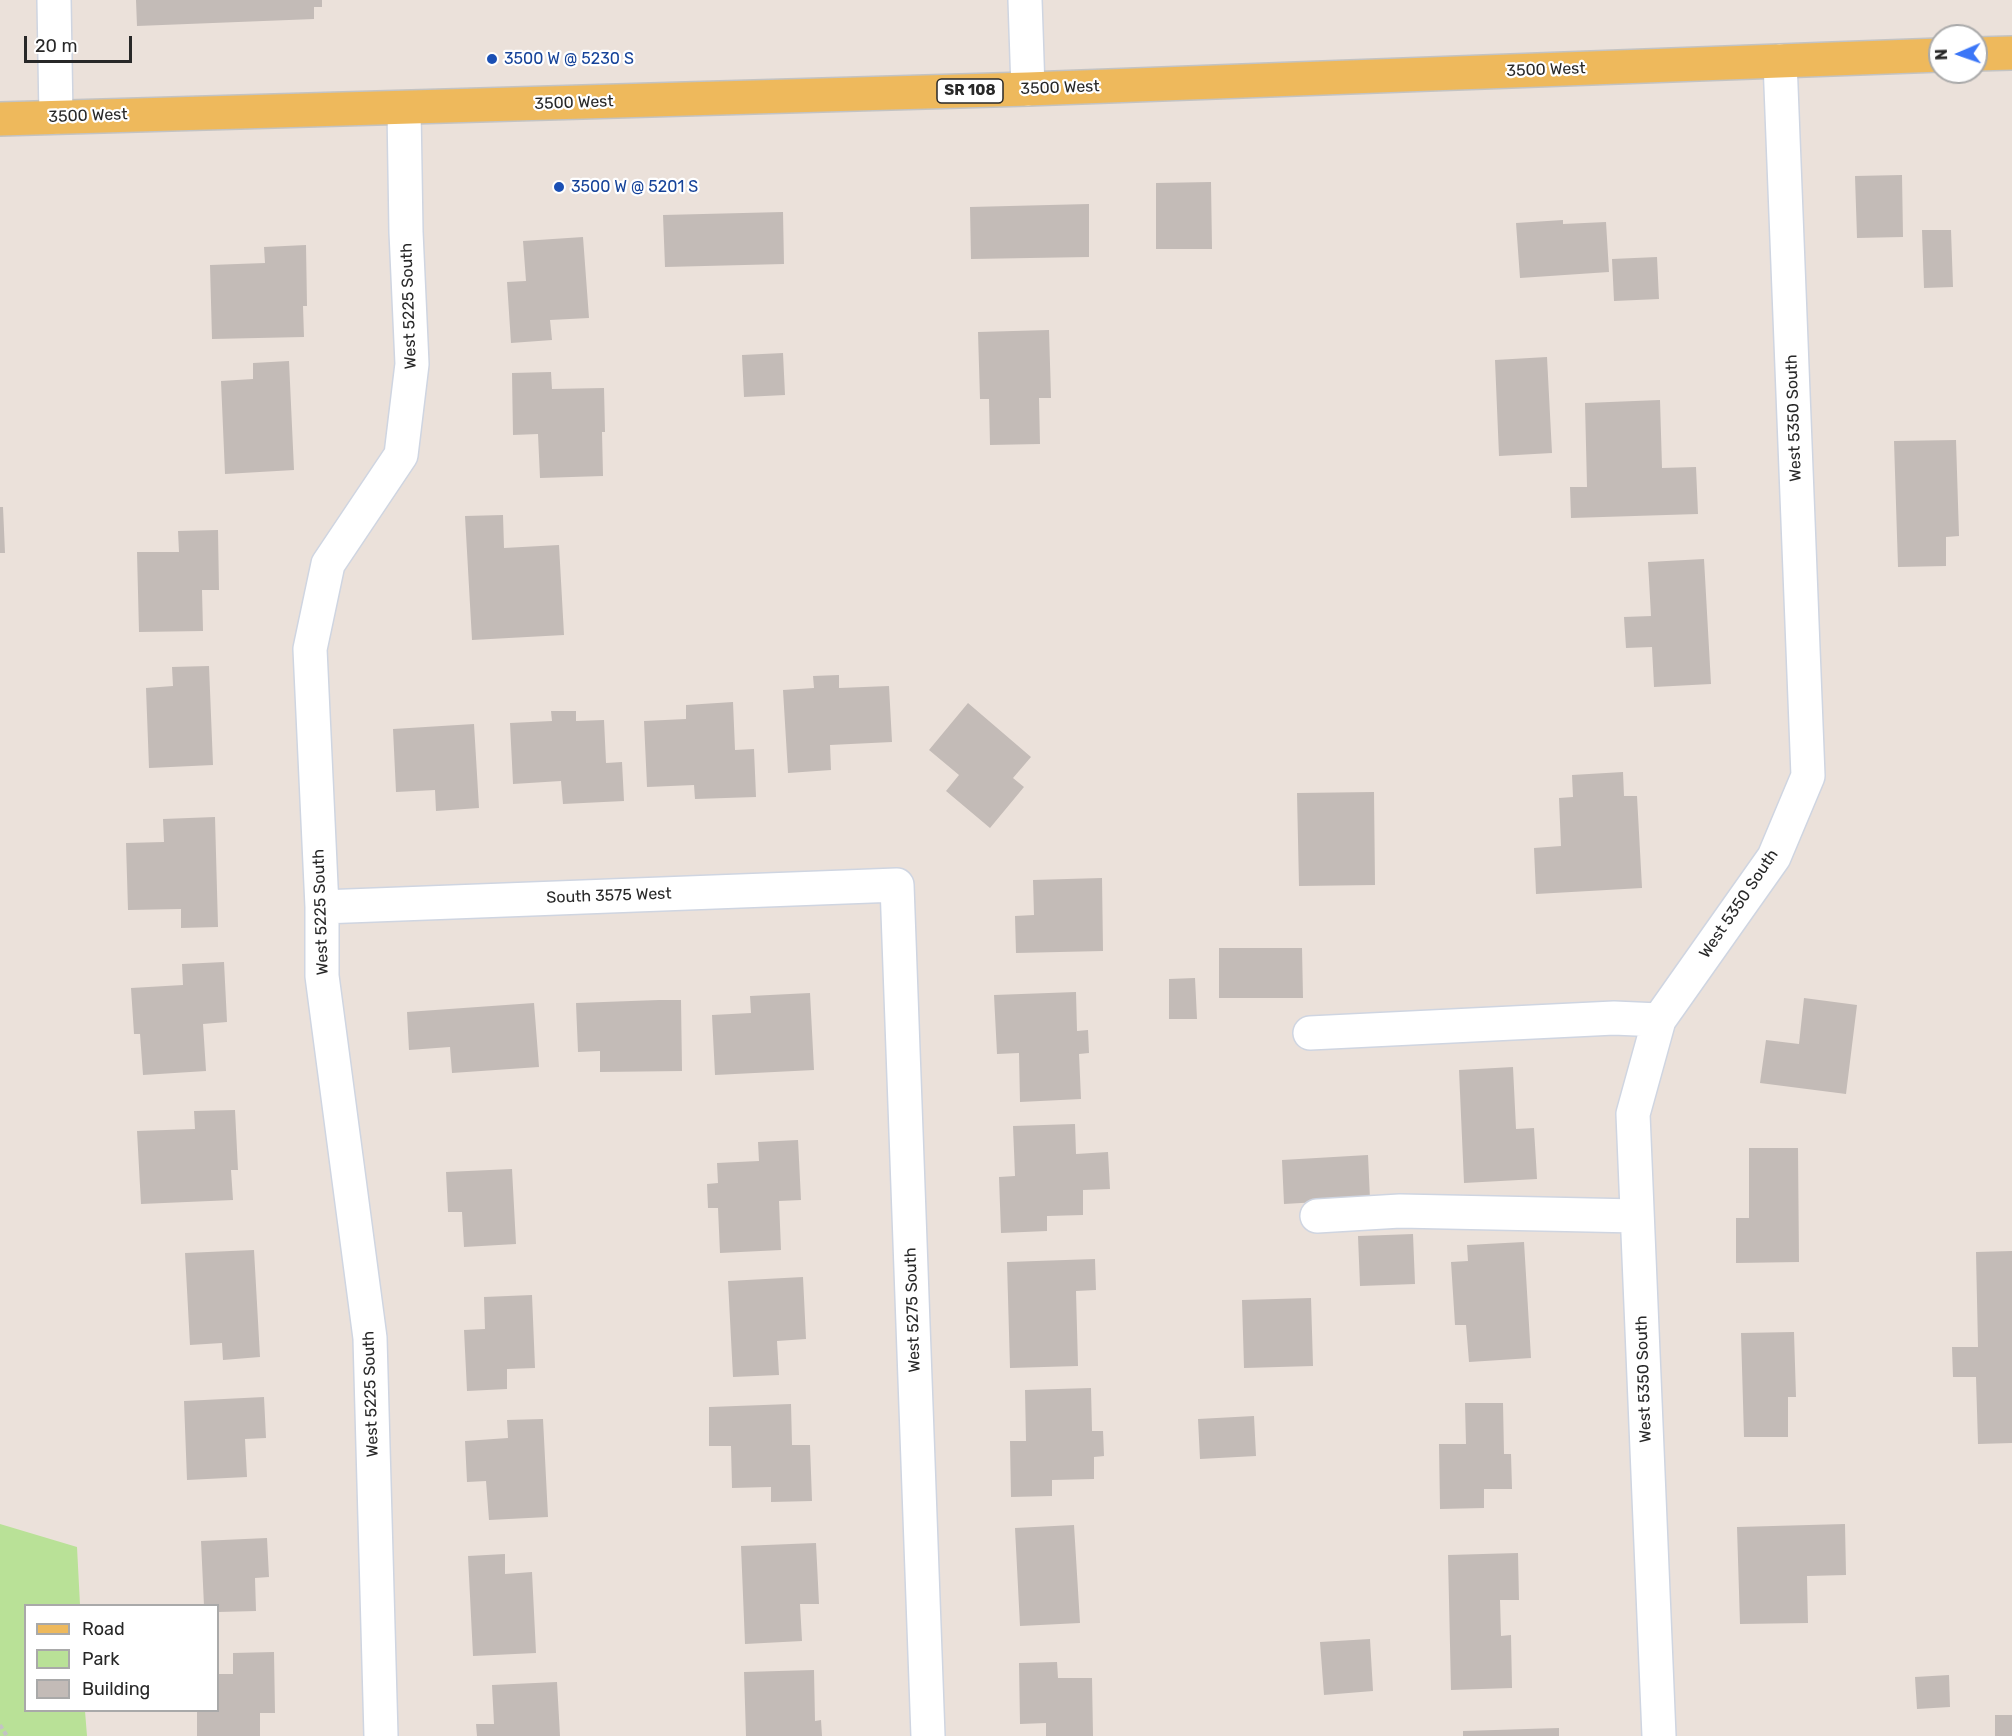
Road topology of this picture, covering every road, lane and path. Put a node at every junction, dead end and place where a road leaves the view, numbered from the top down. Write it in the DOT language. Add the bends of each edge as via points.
graph roads {
  1 [pos="54,0"];
  2 [pos="1025,0"];
  3 [pos="2012,52"];
  4 [pos="1988,53"];
  5 [pos="1928,55"];
  6 [pos="1780,61"];
  7 [pos="1028,89"];
  8 [pos="404,109"];
  9 [pos="56,117"];
  10 [pos="0,119"];
  11 [pos="897,885"];
  12 [pos="322,907"];
  13 [pos="1659,1020"];
  14 [pos="1310,1033"];
  15 [pos="1317,1216"];
  16 [pos="1637,1216"];
  17 [pos="0,1725"];
  18 [pos="7,1736"];
  19 [pos="381,1736"];
  20 [pos="928,1736"];
  21 [pos="1659,1736"];
  1 -- 9 [label="street"];
  2 -- 7 [label="street"];
  3 -- 4 [label="main road"];
  5 -- 6 [label="main road, 3500 West / SR 108"];
  6 -- 7 [label="main road, 3500 West / SR 108"];
  6 -- 13 [label="street, West 5350 South" via="1808,776 1774,857"];
  7 -- 8 [label="main road, 3500 West / SR 108"];
  8 -- 9 [label="main road, 3500 West / SR 108"];
  8 -- 12 [label="street, West 5225 South" via="412,364 401,455 328,564 310,649"];
  9 -- 10 [label="main road, 3500 West / SR 108"];
  11 -- 12 [label="street, South 3575 West"];
  11 -- 20 [label="street, West 5275 South"];
  12 -- 19 [label="street, West 5225 South" via="322,976 370,1338"];
  13 -- 14 [label="street" via="1614,1018"];
  13 -- 16 [label="street, West 5350 South" via="1633,1114"];
  15 -- 16 [label="street" via="1400,1211"];
  16 -- 21 [label="street, West 5350 South"];
  17 -- 18 [label="path"];
}
